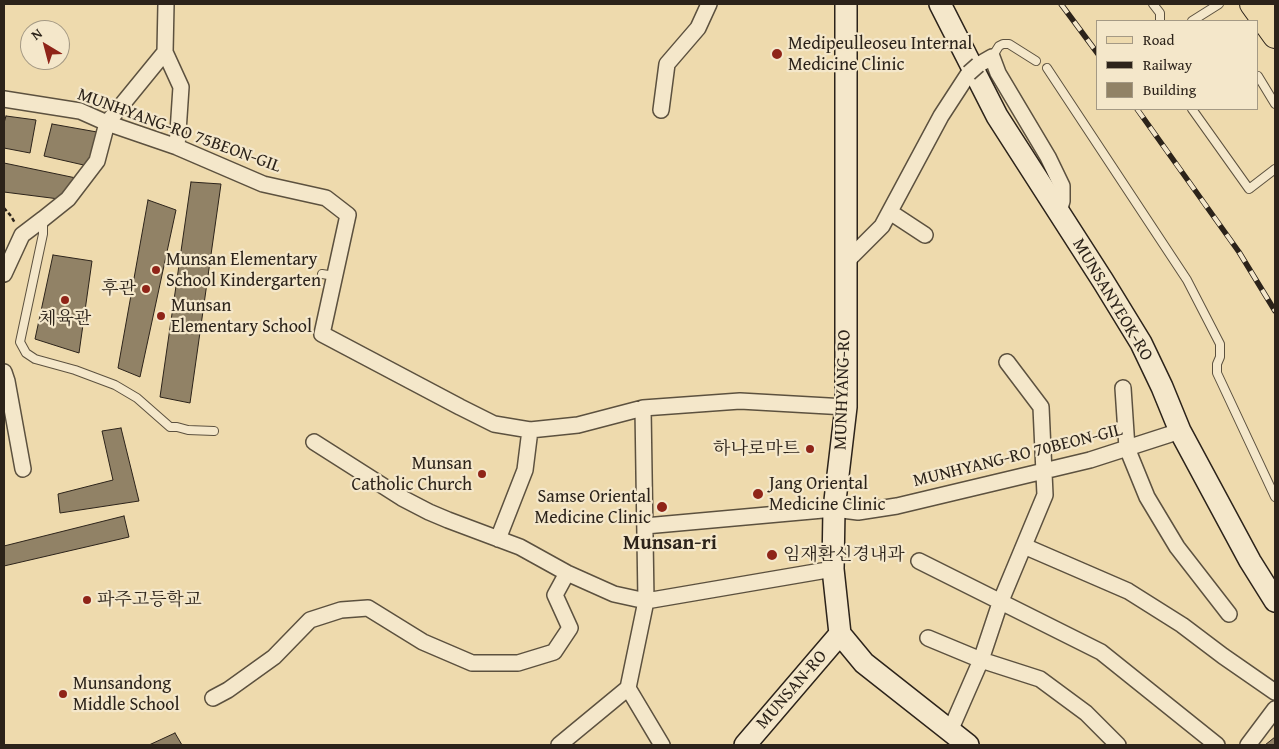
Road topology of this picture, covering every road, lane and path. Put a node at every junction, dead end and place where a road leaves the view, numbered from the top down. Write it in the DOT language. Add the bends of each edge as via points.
graph roads {
  1 [pos="166,4"];
  2 [pos="709,4"];
  3 [pos="846,4"];
  4 [pos="940,4"];
  5 [pos="1153,4"];
  6 [pos="1219,4"];
  7 [pos="1252,4"];
  8 [pos="1160,20"];
  9 [pos="1194,20"];
  10 [pos="1275,36"];
  11 [pos="165,52"];
  12 [pos="992,57"];
  13 [pos="1036,61"];
  14 [pos="1047,68"];
  15 [pos="1259,78"];
  16 [pos="4,99"];
  17 [pos="1275,104"];
  18 [pos="661,110"];
  19 [pos="1193,110"];
  20 [pos="106,122"];
  21 [pos="177,147"];
  22 [pos="1275,169"];
  23 [pos="4,208"];
  24 [pos="890,212"];
  25 [pos="1059,212"];
  26 [pos="44,219"];
  27 [pos="22,234"];
  28 [pos="925,235"];
  29 [pos="846,262"];
  30 [pos="4,274"];
  31 [pos="1006,362"];
  32 [pos="4,372"];
  33 [pos="1123,388"];
  34 [pos="846,407"];
  35 [pos="643,408"];
  36 [pos="530,430"];
  37 [pos="214,431"];
  38 [pos="1180,431"];
  39 [pos="314,442"];
  40 [pos="1127,448"];
  41 [pos="23,469"];
  42 [pos="1045,470"];
  43 [pos="1275,498"];
  44 [pos="834,509"];
  45 [pos="645,526"];
  46 [pos="498,539"];
  47 [pos="1024,546"];
  48 [pos="919,561"];
  49 [pos="833,569"];
  50 [pos="567,573"];
  51 [pos="1272,591"];
  52 [pos="646,601"];
  53 [pos="1000,603"];
  54 [pos="1230,614"];
  55 [pos="840,634"];
  56 [pos="928,638"];
  57 [pos="981,660"];
  58 [pos="628,688"];
  59 [pos="1275,692"];
  60 [pos="214,698"];
  61 [pos="1275,709"];
  62 [pos="950,731"];
  63 [pos="559,745"];
  64 [pos="662,745"];
  65 [pos="745,745"];
  66 [pos="968,745"];
  67 [pos="1118,745"];
  68 [pos="1217,745"];
  69 [pos="1248,745"];
  1 -- 11 [label="street"];
  2 -- 18 [label="street" via="698,28 667,64"];
  3 -- 29 [label="street, MUNHYANG-RO"];
  4 -- 25 [label="street, MUNSANYEOK-RO" via="997,116"];
  5 -- 8 [label="lane" via="1160,12"];
  6 -- 9 [label="lane"];
  7 -- 10 [label="main road"];
  11 -- 20 [label="street"];
  11 -- 21 [label="street" via="181,87"];
  12 -- 13 [label="lane" via="999,46 1009,44"];
  12 -- 24 [label="street" via="974,69 941,116"];
  12 -- 25 [label="street" via="998,74 1062,186"];
  14 -- 43 [label="lane" via="1187,280 1220,344 1217,373"];
  15 -- 17 [label="lane"];
  16 -- 20 [label="street, MUNHYANG-RO 75BEON-GIL" via="80,111"];
  19 -- 22 [label="lane" via="1249,189"];
  20 -- 21 [label="street, MUNHYANG-RO 75BEON-GIL"];
  20 -- 26 [label="street" via="97,161 68,199"];
  21 -- 36 [label="street, MUNHYANG-RO 75BEON-GIL" via="262,184 326,198 348,215 328,275 322,334 494,424"];
  23 -- 27 [label="path"];
  24 -- 28 [label="street"];
  24 -- 29 [label="street" via="882,226"];
  25 -- 38 [label="street, MUNSANYEOK-RO" via="1141,343"];
  26 -- 27 [label="street"];
  26 -- 37 [label="lane" via="20,342 26,353 35,359 115,385 137,398 170,427"];
  27 -- 30 [label="street"];
  29 -- 34 [label="street, MUNHYANG-RO"];
  31 -- 42 [label="street" via="1041,407"];
  32 -- 41 [label="street"];
  33 -- 40 [label="street"];
  34 -- 35 [label="street, MUNHYANG-RO 75BEON-GIL" via="740,401"];
  34 -- 44 [label="street, MUNHYANG-RO"];
  35 -- 36 [label="street, MUNHYANG-RO 75BEON-GIL" via="578,425"];
  35 -- 45 [label="street"];
  36 -- 46 [label="street" via="525,470"];
  38 -- 40 [label="street, MUNHYANG-RO 70BEON-GIL"];
  38 -- 51 [label="street, MUNSANYEOK-RO" via="1220,507"];
  39 -- 46 [label="street" via="402,498"];
  40 -- 42 [label="street, MUNHYANG-RO 70BEON-GIL"];
  40 -- 54 [label="street" via="1147,497 1177,547"];
  42 -- 44 [label="street, MUNHYANG-RO 70BEON-GIL" via="897,506 858,512"];
  42 -- 47 [label="street" via="1045,495"];
  44 -- 45 [label="street, MUNHYANG-RO 70BEON-GIL"];
  44 -- 49 [label="street, MUNHYANG-RO"];
  45 -- 52 [label="street"];
  46 -- 50 [label="street" via="520,547"];
  47 -- 53 [label="street"];
  47 -- 59 [label="street" via="1128,591"];
  48 -- 53 [label="street"];
  49 -- 52 [label="street"];
  49 -- 55 [label="street, MUNHYANG-RO"];
  50 -- 52 [label="street" via="614,594"];
  50 -- 60 [label="street" via="555,595 570,628 554,652 518,662 472,663 423,642 368,608 341,610 310,620 274,657"];
  52 -- 58 [label="street"];
  53 -- 57 [label="street"];
  53 -- 68 [label="street" via="1101,652"];
  55 -- 62 [label="street" via="864,663"];
  55 -- 65 [label="street, MUNSAN-RO"];
  56 -- 57 [label="street"];
  57 -- 62 [label="street"];
  57 -- 67 [label="street" via="1040,679 1086,713"];
  58 -- 63 [label="street"];
  58 -- 64 [label="street"];
  61 -- 69 [label="street"];
  62 -- 66 [label="street"];
}
